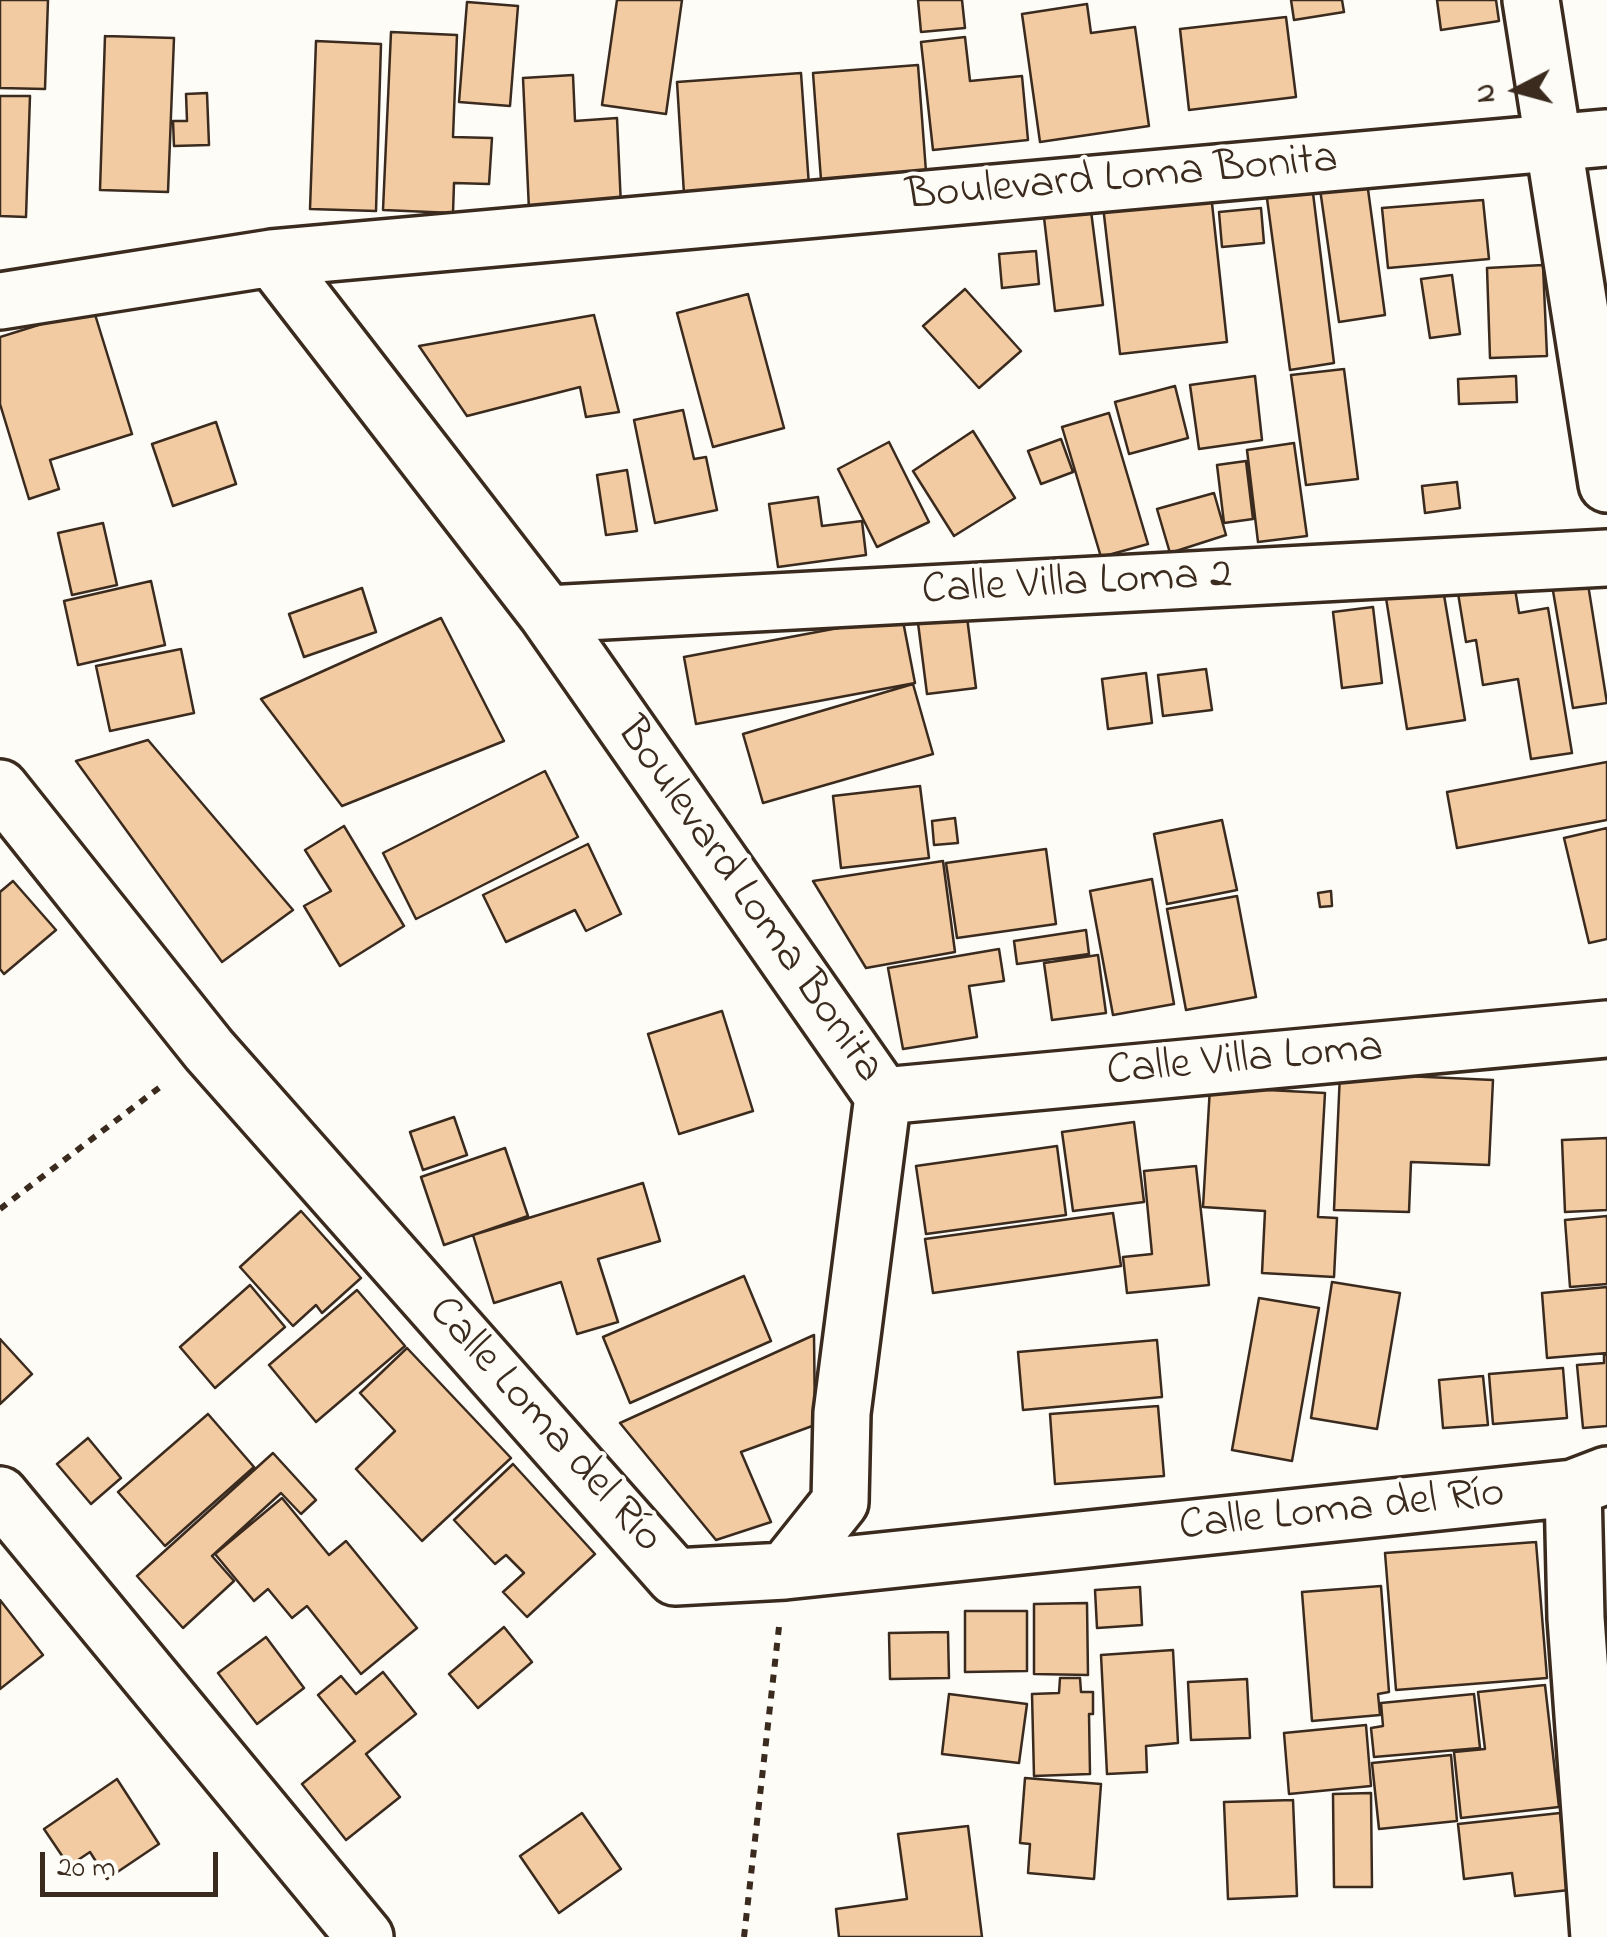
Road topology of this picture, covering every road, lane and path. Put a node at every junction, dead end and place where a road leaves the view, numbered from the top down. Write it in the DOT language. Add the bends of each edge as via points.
graph roads {
  1 [pos="1531,0"];
  2 [pos="1581,140"];
  3 [pos="272,258"];
  4 [pos="0,301"];
  5 [pos="1607,484"];
  6 [pos="1607,558"];
  7 [pos="548,614"];
  8 [pos="0,788"];
  9 [pos="1607,1030"];
  10 [pos="209,1050"];
  11 [pos="883,1096"];
  12 [pos="0,1209"];
  13 [pos="1590,1481"];
  14 [pos="0,1495"];
  15 [pos="786,1571"];
  16 [pos="365,1937"];
  17 [pos="744,1937"];
  18 [pos="1599,1937"];
  1 -- 2 [label="street"];
  2 -- 3 [label="street, Boulevard Loma Bonita"];
  2 -- 5 [label="street"];
  3 -- 4 [label="street, Boulevard Loma Bonita"];
  3 -- 7 [label="street, Boulevard Loma Bonita"];
  6 -- 7 [label="street, Calle Villa Loma 2"];
  7 -- 11 [label="street, Boulevard Loma Bonita"];
  8 -- 10 [label="street, Calle Loma del Río"];
  9 -- 11 [label="street, Calle Villa Loma"];
  10 -- 12 [label="path"];
  10 -- 15 [label="street, Calle Loma del Río" via="675,1577"];
  11 -- 15 [label="street, Boulevard Loma Bonita" via="842,1413 840,1502"];
  13 -- 15 [label="street, Calle Loma del Río"];
  13 -- 18 [label="street" via="1576,1618"];
  14 -- 16 [label="street"];
  15 -- 17 [label="path"];
}
